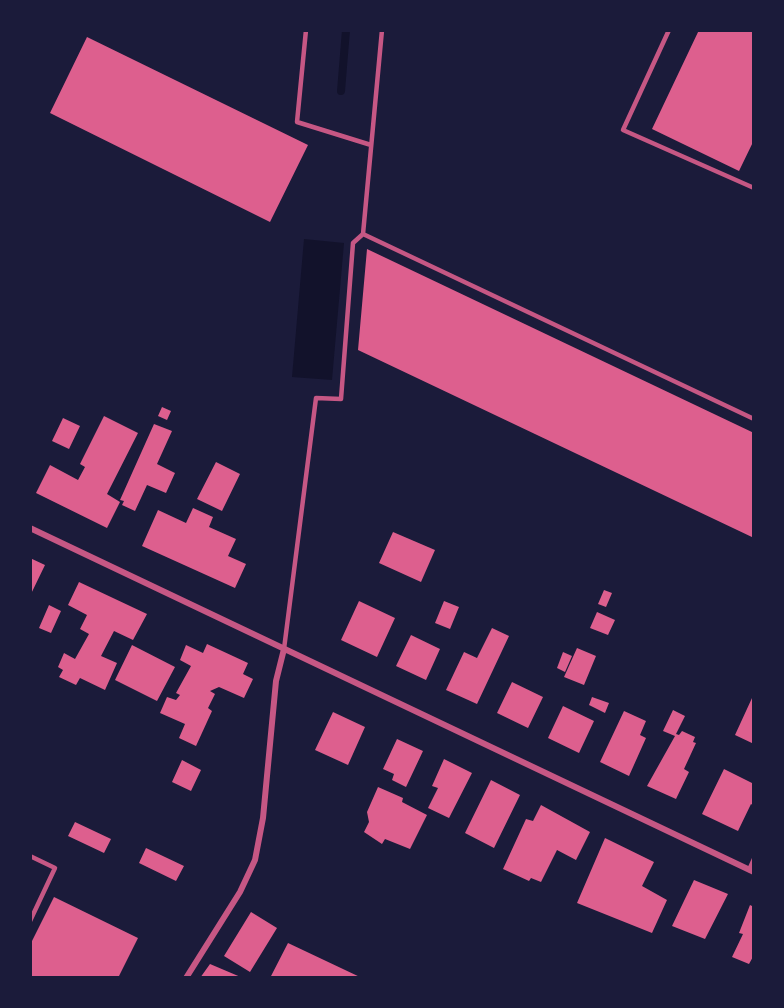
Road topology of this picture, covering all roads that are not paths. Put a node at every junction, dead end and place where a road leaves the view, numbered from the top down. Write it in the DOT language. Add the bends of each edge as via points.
graph roads {
  1 [pos="306,30"];
  2 [pos="382,30"];
  3 [pos="669,30"];
  4 [pos="371,145"];
  5 [pos="754,188"];
  6 [pos="363,234"];
  7 [pos="754,419"];
  8 [pos="30,528"];
  9 [pos="284,649"];
  10 [pos="30,856"];
  11 [pos="754,859"];
  12 [pos="752,871"];
  13 [pos="30,921"];
  14 [pos="186,978"];
  1 -- 4 [label="lane" via="297,122"];
  2 -- 4 [label="lane"];
  3 -- 5 [label="lane" via="623,130"];
  4 -- 6 [label="lane"];
  6 -- 7 [label="lane"];
  6 -- 9 [label="lane" via="353,243 341,399 316,398"];
  8 -- 9 [label="street"];
  9 -- 12 [label="street"];
  9 -- 14 [label="street" via="276,681 263,818 255,860 240,892"];
  10 -- 13 [label="lane" via="55,868"];
  11 -- 12 [label="lane"];
}
